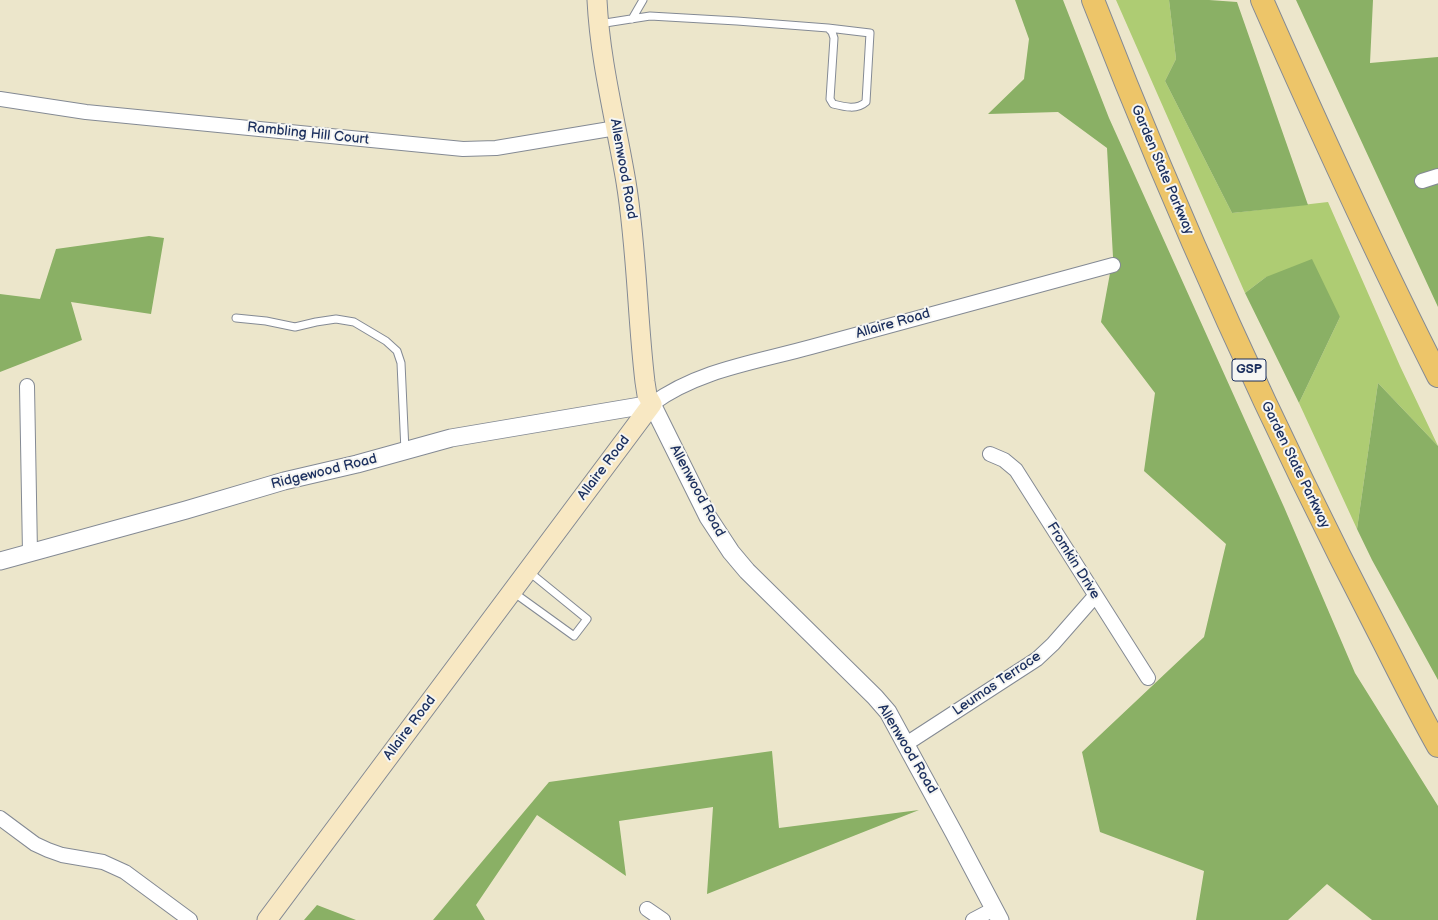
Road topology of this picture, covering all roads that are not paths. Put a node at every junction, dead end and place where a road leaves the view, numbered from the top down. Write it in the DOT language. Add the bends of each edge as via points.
graph roads {
  1 [pos="596,0"];
  2 [pos="643,0"];
  3 [pos="1093,0"];
  4 [pos="1262,0"];
  5 [pos="632,19"];
  6 [pos="599,24"];
  7 [pos="828,28"];
  8 [pos="0,99"];
  9 [pos="616,128"];
  10 [pos="1438,176"];
  11 [pos="1422,181"];
  12 [pos="1112,265"];
  13 [pos="236,318"];
  14 [pos="1438,376"];
  15 [pos="27,386"];
  16 [pos="652,404"];
  17 [pos="405,451"];
  18 [pos="990,454"];
  19 [pos="30,553"];
  20 [pos="0,561"];
  21 [pos="528,571"];
  22 [pos="512,592"];
  23 [pos="1095,596"];
  24 [pos="1148,678"];
  25 [pos="906,744"];
  26 [pos="1438,746"];
  27 [pos="0,818"];
  28 [pos="647,909"];
  29 [pos="997,914"];
  30 [pos="190,920"];
  31 [pos="267,920"];
  32 [pos="663,920"];
  33 [pos="973,920"];
  1 -- 6 [label="main road, Allenwood Road"];
  2 -- 5 [label="lane"];
  3 -- 26 [label="highway, Garden State Parkway / GSP" via="1150,144 1254,381 1344,566"];
  4 -- 14 [label="highway" via="1318,128"];
  5 -- 6 [label="lane"];
  5 -- 7 [label="lane" via="650,16 682,17"];
  6 -- 9 [label="main road, Allenwood Road"];
  7 -- 7 [label="lane" via="834,38 830,99 833,104 861,106 866,102 870,33"];
  8 -- 9 [label="street, Rambling Hill Court" via="86,112 463,150 496,148"];
  9 -- 16 [label="main road, Allenwood Road" via="633,229 645,382"];
  10 -- 11 [label="street"];
  12 -- 16 [label="street, Allaire Road" via="722,370 668,392"];
  13 -- 17 [label="lane" via="295,327 336,319 354,322 386,341 397,351 401,363"];
  15 -- 19 [label="street"];
  16 -- 17 [label="street, Ridgewood Road" via="451,438"];
  16 -- 21 [label="main road, Allaire Road"];
  16 -- 25 [label="street, Allenwood Road" via="708,517 731,552 747,571 875,697 888,712"];
  17 -- 19 [label="street, Ridgewood Road" via="284,481"];
  18 -- 23 [label="street, Fromkin Drive" via="1004,460 1016,470"];
  19 -- 20 [label="street, Ridgewood Road"];
  21 -- 22 [label="main road, Allaire Road"];
  21 -- 22 [label="lane" via="587,619 574,636"];
  22 -- 31 [label="main road, Allaire Road"];
  23 -- 24 [label="street, Fromkin Drive"];
  23 -- 25 [label="street, Leumas Terrace" via="1037,659"];
  25 -- 29 [label="street, Allenwood Road"];
  27 -- 30 [label="street" via="35,844 48,850 104,862 125,872"];
  28 -- 32 [label="street"];
  29 -- 33 [label="street"];
}
